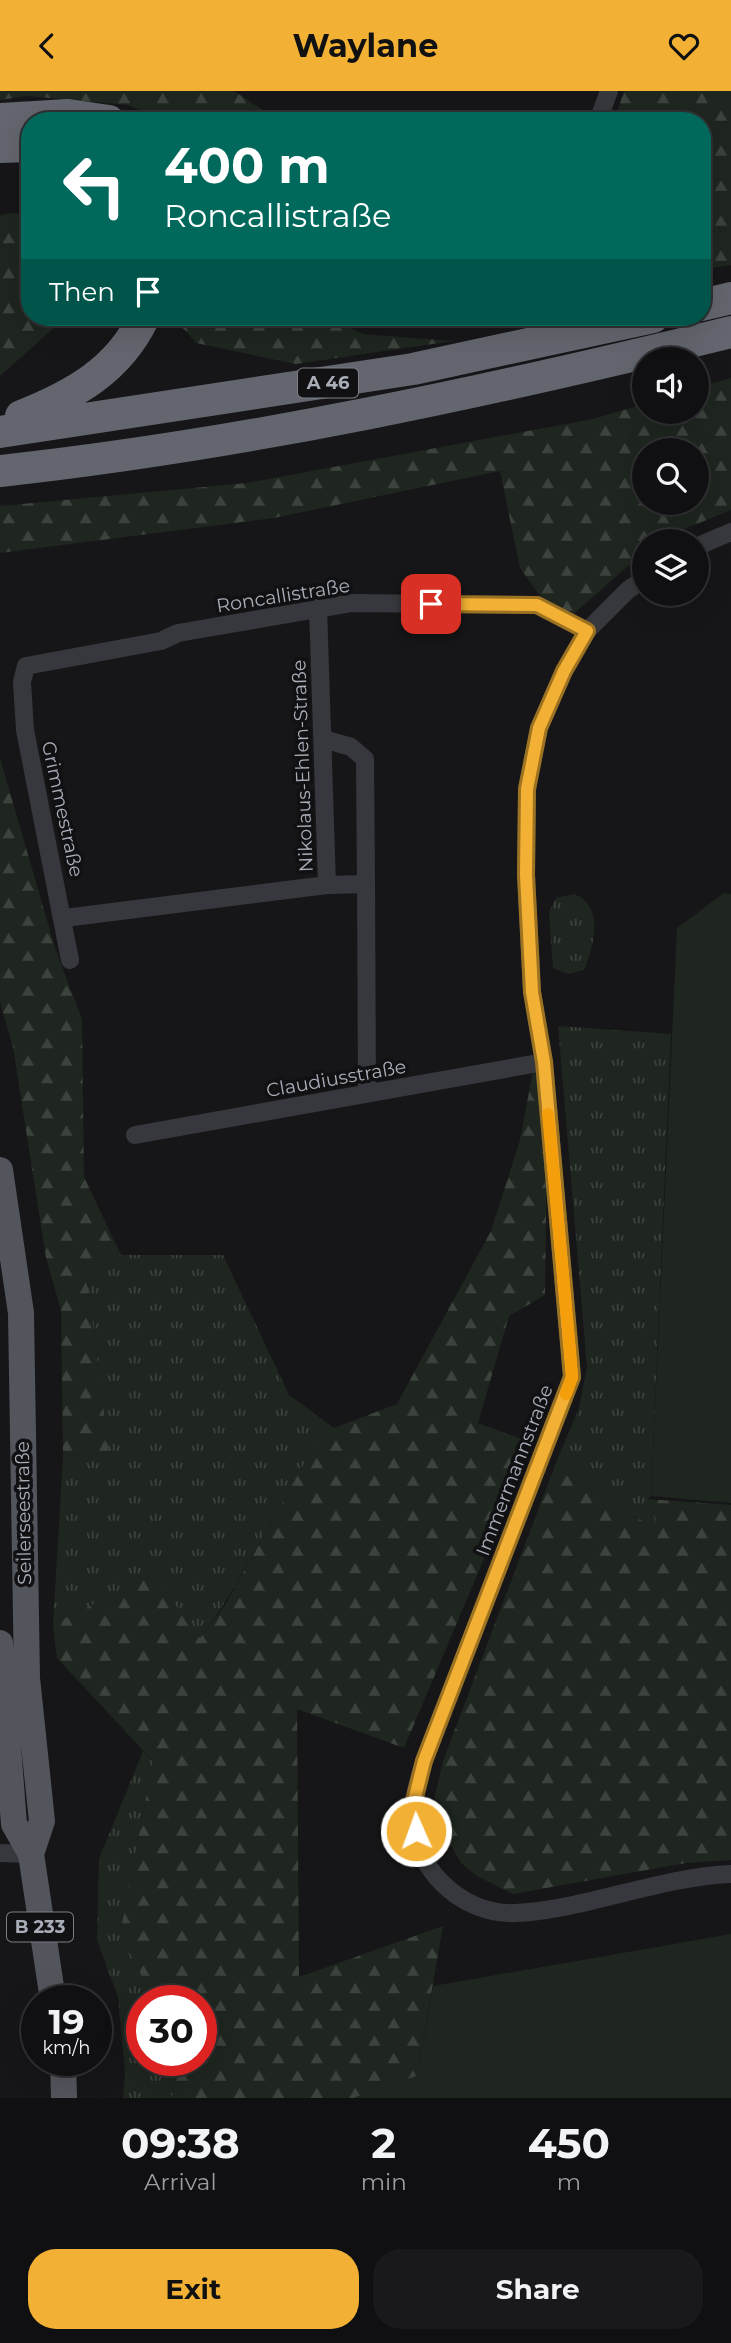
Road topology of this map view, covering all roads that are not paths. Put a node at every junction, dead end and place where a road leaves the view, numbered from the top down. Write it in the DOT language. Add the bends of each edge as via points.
graph roads {
  1 [pos="609,91"];
  2 [pos="601,112"];
  3 [pos="21,118"];
  4 [pos="0,119"];
  5 [pos="21,146"];
  6 [pos="0,147"];
  7 [pos="731,283"];
  8 [pos="711,288"];
  9 [pos="731,298"];
  10 [pos="711,303"];
  11 [pos="140,326"];
  12 [pos="611,326"];
  13 [pos="731,332"];
  14 [pos="0,425"];
  15 [pos="0,432"];
  16 [pos="0,471"];
  17 [pos="731,532"];
  18 [pos="709,541"];
  19 [pos="632,587"];
  20 [pos="318,607"];
  21 [pos="587,631"];
  22 [pos="26,666"];
  23 [pos="324,739"];
  24 [pos="366,884"];
  25 [pos="327,885"];
  26 [pos="65,918"];
  27 [pos="70,960"];
  28 [pos="544,1062"];
  29 [pos="367,1094"];
  30 [pos="135,1135"];
  31 [pos="0,1170"];
  32 [pos="0,1643"];
  33 [pos="0,1853"];
  34 [pos="31,1854"];
  35 [pos="731,1874"];
  36 [pos="51,1985"];
  37 [pos="64,2076"];
  38 [pos="64,2098"];
  1 -- 2 [label="street"];
  3 -- 4 [label="highway"];
  5 -- 6 [label="highway"];
  7 -- 8 [label="highway"];
  9 -- 10 [label="highway"];
  11 -- 14 [label="highway" via="117,360 95,379 53,404"];
  12 -- 15 [label="highway, A 46" via="413,369"];
  13 -- 16 [label="highway, A 46" via="463,395 262,435"];
  17 -- 18 [label="street"];
  19 -- 21 [label="street, Immermannstraße"];
  20 -- 21 [label="street, Roncallistraße" via="352,603 537,605"];
  20 -- 22 [label="street, Roncallistraße"];
  20 -- 23 [label="street, Nikolaus-Ehlen-Straße"];
  21 -- 28 [label="street, Immermannstraße" via="539,728 527,789 532,992"];
  22 -- 26 [label="street, Grimmestraße" via="22,682 25,730"];
  23 -- 24 [label="street" via="351,747 365,759"];
  23 -- 25 [label="street, Nikolaus-Ehlen-Straße"];
  24 -- 25 [label="street, Nikolaus-Ehlen-Straße"];
  24 -- 29 [label="street"];
  25 -- 26 [label="street"];
  26 -- 27 [label="street, Grimmestraße"];
  28 -- 29 [label="street, Claudiusstraße"];
  28 -- 35 [label="street, Immermannstraße" via="572,1377 424,1761 412,1809 420,1853 435,1879 457,1896 513,1913"];
  29 -- 30 [label="street, Claudiusstraße"];
  31 -- 34 [label="main road, Seilerseestraße / B 233" via="20,1313 27,1678 43,1821"];
  32 -- 34 [label="main road, Seilerseestraße / B 233" via="14,1824"];
  33 -- 34 [label="street"];
  34 -- 36 [label="main road, Seilerseestraße / B 233"];
  37 -- 38 [label="main road"];
}
